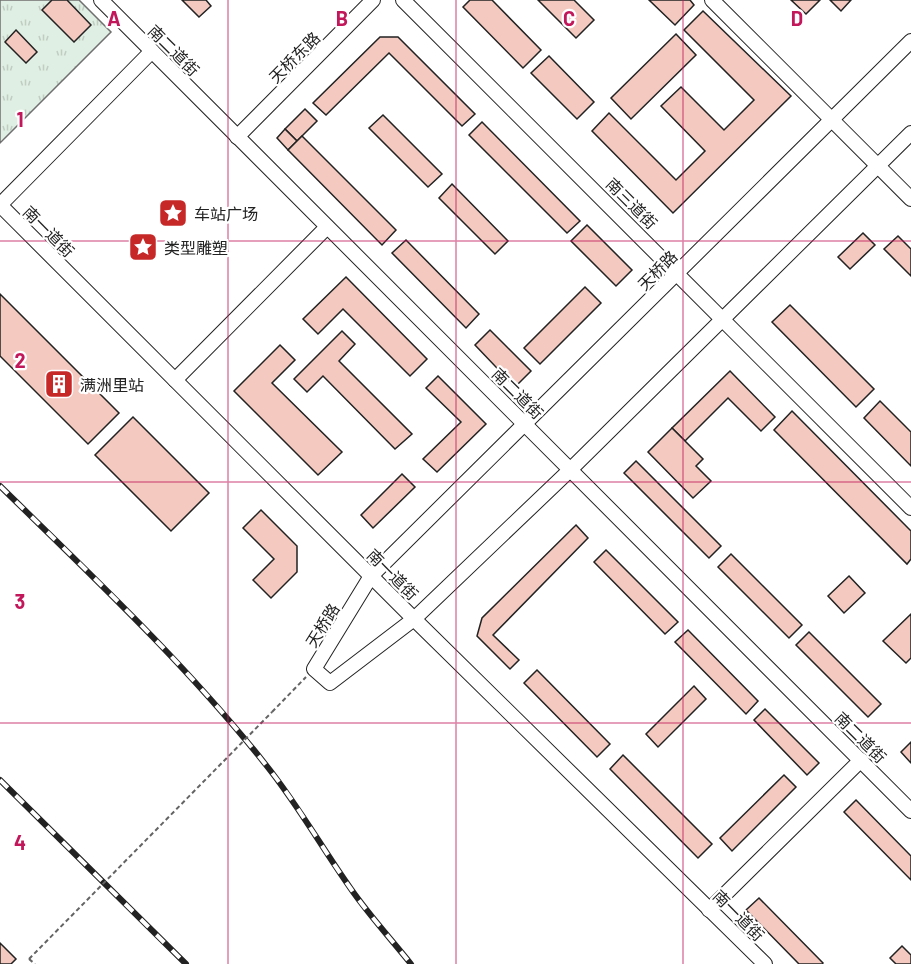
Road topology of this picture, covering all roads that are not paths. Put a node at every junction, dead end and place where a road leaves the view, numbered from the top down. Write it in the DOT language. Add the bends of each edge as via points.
graph roads {
  1 [pos="100,0"];
  2 [pos="373,0"];
  3 [pos="403,0"];
  4 [pos="712,0"];
  5 [pos="911,41"];
  6 [pos="152,51"];
  7 [pos="832,120"];
  8 [pos="911,133"];
  9 [pos="237,137"];
  10 [pos="878,166"];
  11 [pos="911,199"];
  12 [pos="0,205"];
  13 [pos="327,227"];
  14 [pos="678,272"];
  15 [pos="725,319"];
  16 [pos="175,380"];
  17 [pos="526,423"];
  18 [pos="572,470"];
  19 [pos="911,508"];
  20 [pos="371,576"];
  21 [pos="414,619"];
  22 [pos="861,760"];
  23 [pos="911,811"];
  24 [pos="709,910"];
  25 [pos="765,964"];
  1 -- 6 [label="street, 南二道街"];
  2 -- 9 [label="street, 天桥东路"];
  3 -- 14 [label="street, 南三道街"];
  4 -- 7 [label="street"];
  5 -- 7 [label="street, 天桥路"];
  6 -- 9 [label="street, 南二道街"];
  6 -- 12 [label="street"];
  7 -- 10 [label="street"];
  7 -- 14 [label="street, 天桥路"];
  8 -- 10 [label="street, 天桥路"];
  9 -- 13 [label="street, 南二道街"];
  10 -- 11 [label="street"];
  10 -- 15 [label="street, 天桥路"];
  12 -- 16 [label="street, 南一道街"];
  13 -- 16 [label="street"];
  13 -- 17 [label="street, 南二道街"];
  14 -- 15 [label="street, 南三道街"];
  14 -- 17 [label="street, 天桥路"];
  15 -- 18 [label="street, 天桥路"];
  15 -- 19 [label="street, 南三道街"];
  16 -- 20 [label="street, 南一道街"];
  17 -- 18 [label="street, 南二道街"];
  17 -- 20 [label="street, 天桥路"];
  18 -- 21 [label="street, 天桥路"];
  18 -- 22 [label="street, 南二道街"];
  20 -- 21 [label="street, 南一道街"];
  20 -- 21 [label="street, 天桥路" via="314,669 330,683"];
  21 -- 24 [label="street, 南一道街"];
  22 -- 23 [label="street, 南二道街"];
  22 -- 24 [label="street"];
  24 -- 25 [label="street, 南一道街"];
}
